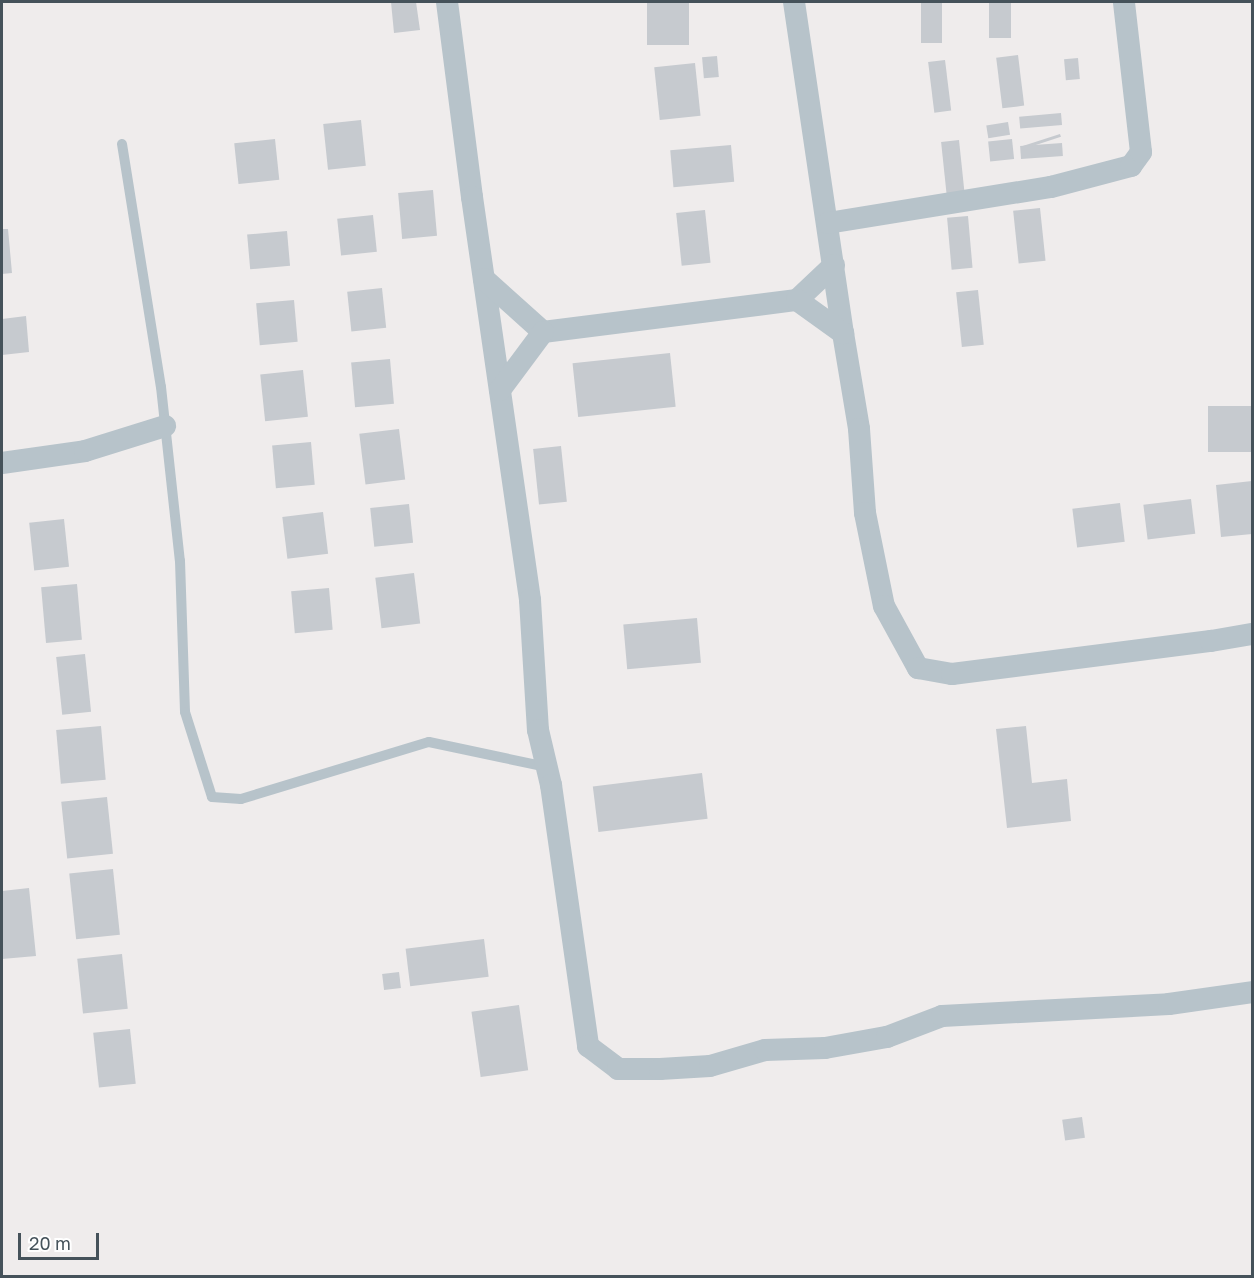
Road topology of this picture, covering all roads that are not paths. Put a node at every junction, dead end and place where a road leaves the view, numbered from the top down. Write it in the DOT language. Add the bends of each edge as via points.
graph roads {
  1 [pos="447,2"];
  2 [pos="794,2"];
  3 [pos="1124,2"];
  4 [pos="122,144"];
  5 [pos="828,223"];
  6 [pos="834,265"];
  7 [pos="484,279"];
  8 [pos="797,300"];
  9 [pos="543,332"];
  10 [pos="843,333"];
  11 [pos="500,390"];
  12 [pos="165,426"];
  13 [pos="2,464"];
  14 [pos="1252,634"];
  15 [pos="547,768"];
  16 [pos="1252,992"];
  1 -- 7 [label="street"];
  2 -- 5 [label="street"];
  3 -- 5 [label="street" via="1141,152 1131,166 1051,187"];
  4 -- 12 [label="lane"];
  5 -- 6 [label="street"];
  6 -- 8 [label="street"];
  6 -- 10 [label="street"];
  7 -- 9 [label="street"];
  7 -- 11 [label="street"];
  8 -- 9 [label="street"];
  8 -- 10 [label="street"];
  9 -- 11 [label="street"];
  10 -- 14 [label="street" via="860,429 865,513 884,606 918,668 952,674"];
  11 -- 15 [label="street" via="530,600 538,730"];
  12 -- 13 [label="street" via="85,451"];
  12 -- 15 [label="lane" via="180,561 185,712 212,797 241,799 429,742"];
  15 -- 16 [label="street" via="588,1046 618,1069 710,1066 765,1050 825,1048 887,1036 942,1016 1169,1004"];
}
